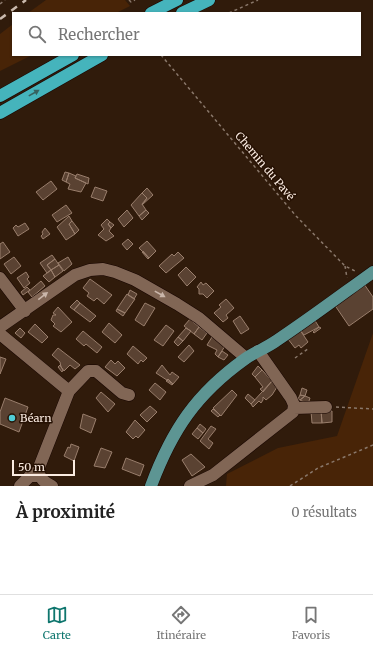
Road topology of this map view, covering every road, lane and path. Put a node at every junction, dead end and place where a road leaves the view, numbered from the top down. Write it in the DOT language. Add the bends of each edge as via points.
graph roads {
  1 [pos="5,0"];
  2 [pos="135,0"];
  3 [pos="177,0"];
  4 [pos="209,0"];
  5 [pos="258,0"];
  6 [pos="130,1"];
  7 [pos="0,4"];
  8 [pos="154,12"];
  9 [pos="184,12"];
  10 [pos="231,12"];
  11 [pos="71,56"];
  12 [pos="100,56"];
  13 [pos="162,56"];
  14 [pos="0,96"];
  15 [pos="0,113"];
  16 [pos="370,274"];
  17 [pos="0,278"];
  18 [pos="25,311"];
  19 [pos="0,327"];
  20 [pos="0,334"];
  21 [pos="309,348"];
  22 [pos="258,351"];
  23 [pos="246,358"];
  24 [pos="295,358"];
  25 [pos="69,391"];
  26 [pos="129,395"];
  27 [pos="326,407"];
  28 [pos="294,408"];
  29 [pos="373,408"];
  30 [pos="373,444"];
  31 [pos="40,476"];
  32 [pos="20,486"];
  33 [pos="52,486"];
  34 [pos="151,486"];
  35 [pos="190,486"];
  36 [pos="290,486"];
  1 -- 7 [label="path"];
  2 -- 6 [label="path"];
  3 -- 8 [label="highway"];
  4 -- 9 [label="highway"];
  5 -- 10 [label="path"];
  11 -- 14 [label="highway"];
  15 -- 12 [label="highway, one-way"];
  13 -- 16 [label="path, Chemin du Pavé" via="296,216 345,266"];
  16 -- 22 [label="main road" via="275,342"];
  17 -- 18 [label="street"];
  18 -- 19 [label="street"];
  18 -- 23 [label="street, one-way" via="75,275 103,269 135,280 199,318"];
  20 -- 25 [label="street"];
  21 -- 24 [label="path"];
  22 -- 23 [label="main road"];
  22 -- 28 [label="street" via="291,398"];
  23 -- 34 [label="main road" via="214,384 188,412 170,440"];
  25 -- 26 [label="street" via="88,370 96,371 122,393"];
  25 -- 31 [label="street" via="40,463"];
  27 -- 28 [label="street"];
  27 -- 29 [label="path"];
  28 -- 35 [label="street" via="291,414 213,475"];
  30 -- 36 [label="path" via="318,468"];
  31 -- 32 [label="street" via="30,476"];
  31 -- 33 [label="street" via="43,482"];
}
